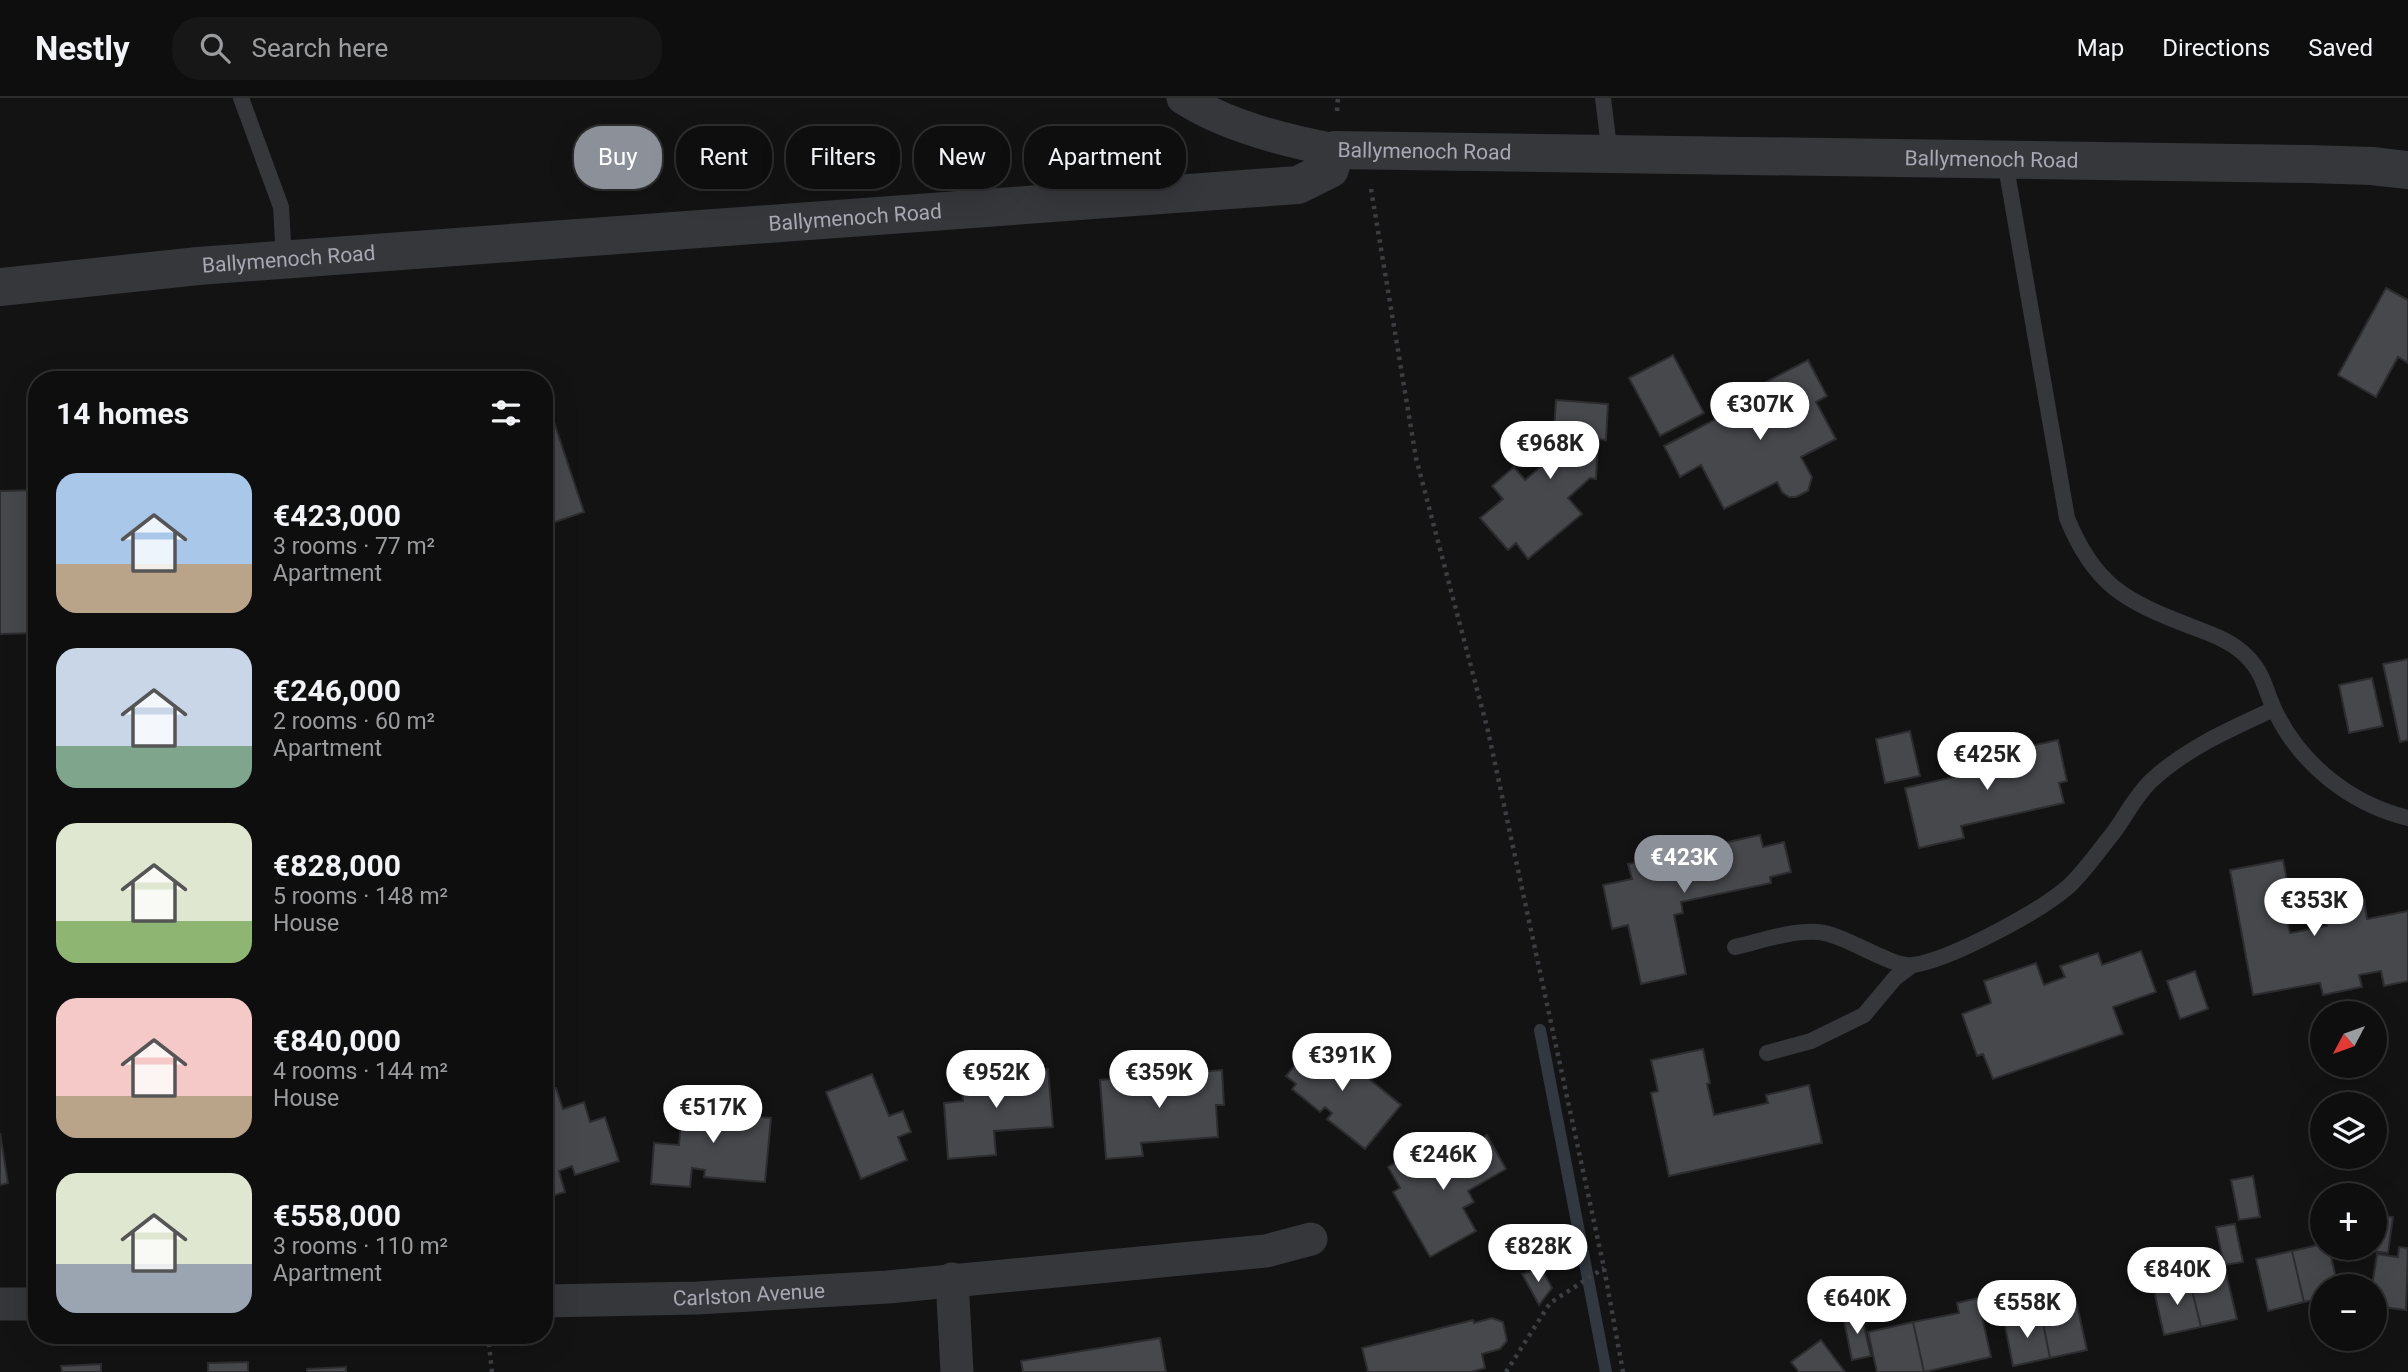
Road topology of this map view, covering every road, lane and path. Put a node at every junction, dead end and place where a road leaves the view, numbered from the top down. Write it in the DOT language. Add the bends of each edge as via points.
graph roads {
  1 [pos="242,98"];
  2 [pos="1183,98"];
  3 [pos="1603,98"];
  4 [pos="1350,151"];
  5 [pos="1610,155"];
  6 [pos="2005,161"];
  7 [pos="2408,170"];
  8 [pos="284,259"];
  9 [pos="0,287"];
  10 [pos="2274,709"];
  11 [pos="2408,818"];
  12 [pos="1735,947"];
  13 [pos="1910,966"];
  14 [pos="1767,1053"];
  15 [pos="1311,1239"];
  16 [pos="1604,1268"];
  17 [pos="952,1279"];
  18 [pos="553,1301"];
  19 [pos="0,1304"];
  20 [pos="28,1304"];
  21 [pos="489,1344"];
  22 [pos="492,1372"];
  23 [pos="957,1372"];
  24 [pos="1506,1372"];
  25 [pos="1623,1372"];
  1 -- 8 [label="lane" via="281,207"];
  2 -- 4 [label="street" via="1289,142"];
  3 -- 5 [label="lane"];
  4 -- 5 [label="street, Ballymenoch Road"];
  4 -- 8 [label="street, Ballymenoch Road" via="1330,169 1298,185"];
  4 -- 16 [label="path" via="1416,458 1488,731"];
  5 -- 6 [label="street, Ballymenoch Road"];
  6 -- 7 [label="street, Ballymenoch Road" via="2309,164"];
  6 -- 10 [label="lane" via="2067,518 2077,541 2090,564 2130,600 2226,640 2243,652 2268,687"];
  8 -- 9 [label="street, Ballymenoch Road"];
  10 -- 11 [label="lane" via="2290,737 2334,784 2361,801"];
  10 -- 13 [label="lane" via="2219,735 2149,782 2112,836 2069,886 2021,918 1947,955"];
  12 -- 13 [label="lane" via="1819,932"];
  13 -- 14 [label="lane" via="1864,1015 1811,1041"];
  15 -- 17 [label="street, Carlston Avenue" via="1252,1252"];
  16 -- 24 [label="path" via="1550,1303"];
  16 -- 25 [label="path"];
  17 -- 18 [label="street, Carlston Avenue" via="710,1297"];
  17 -- 23 [label="street"];
  19 -- 20 [label="street"];
  21 -- 22 [label="path"];
}
